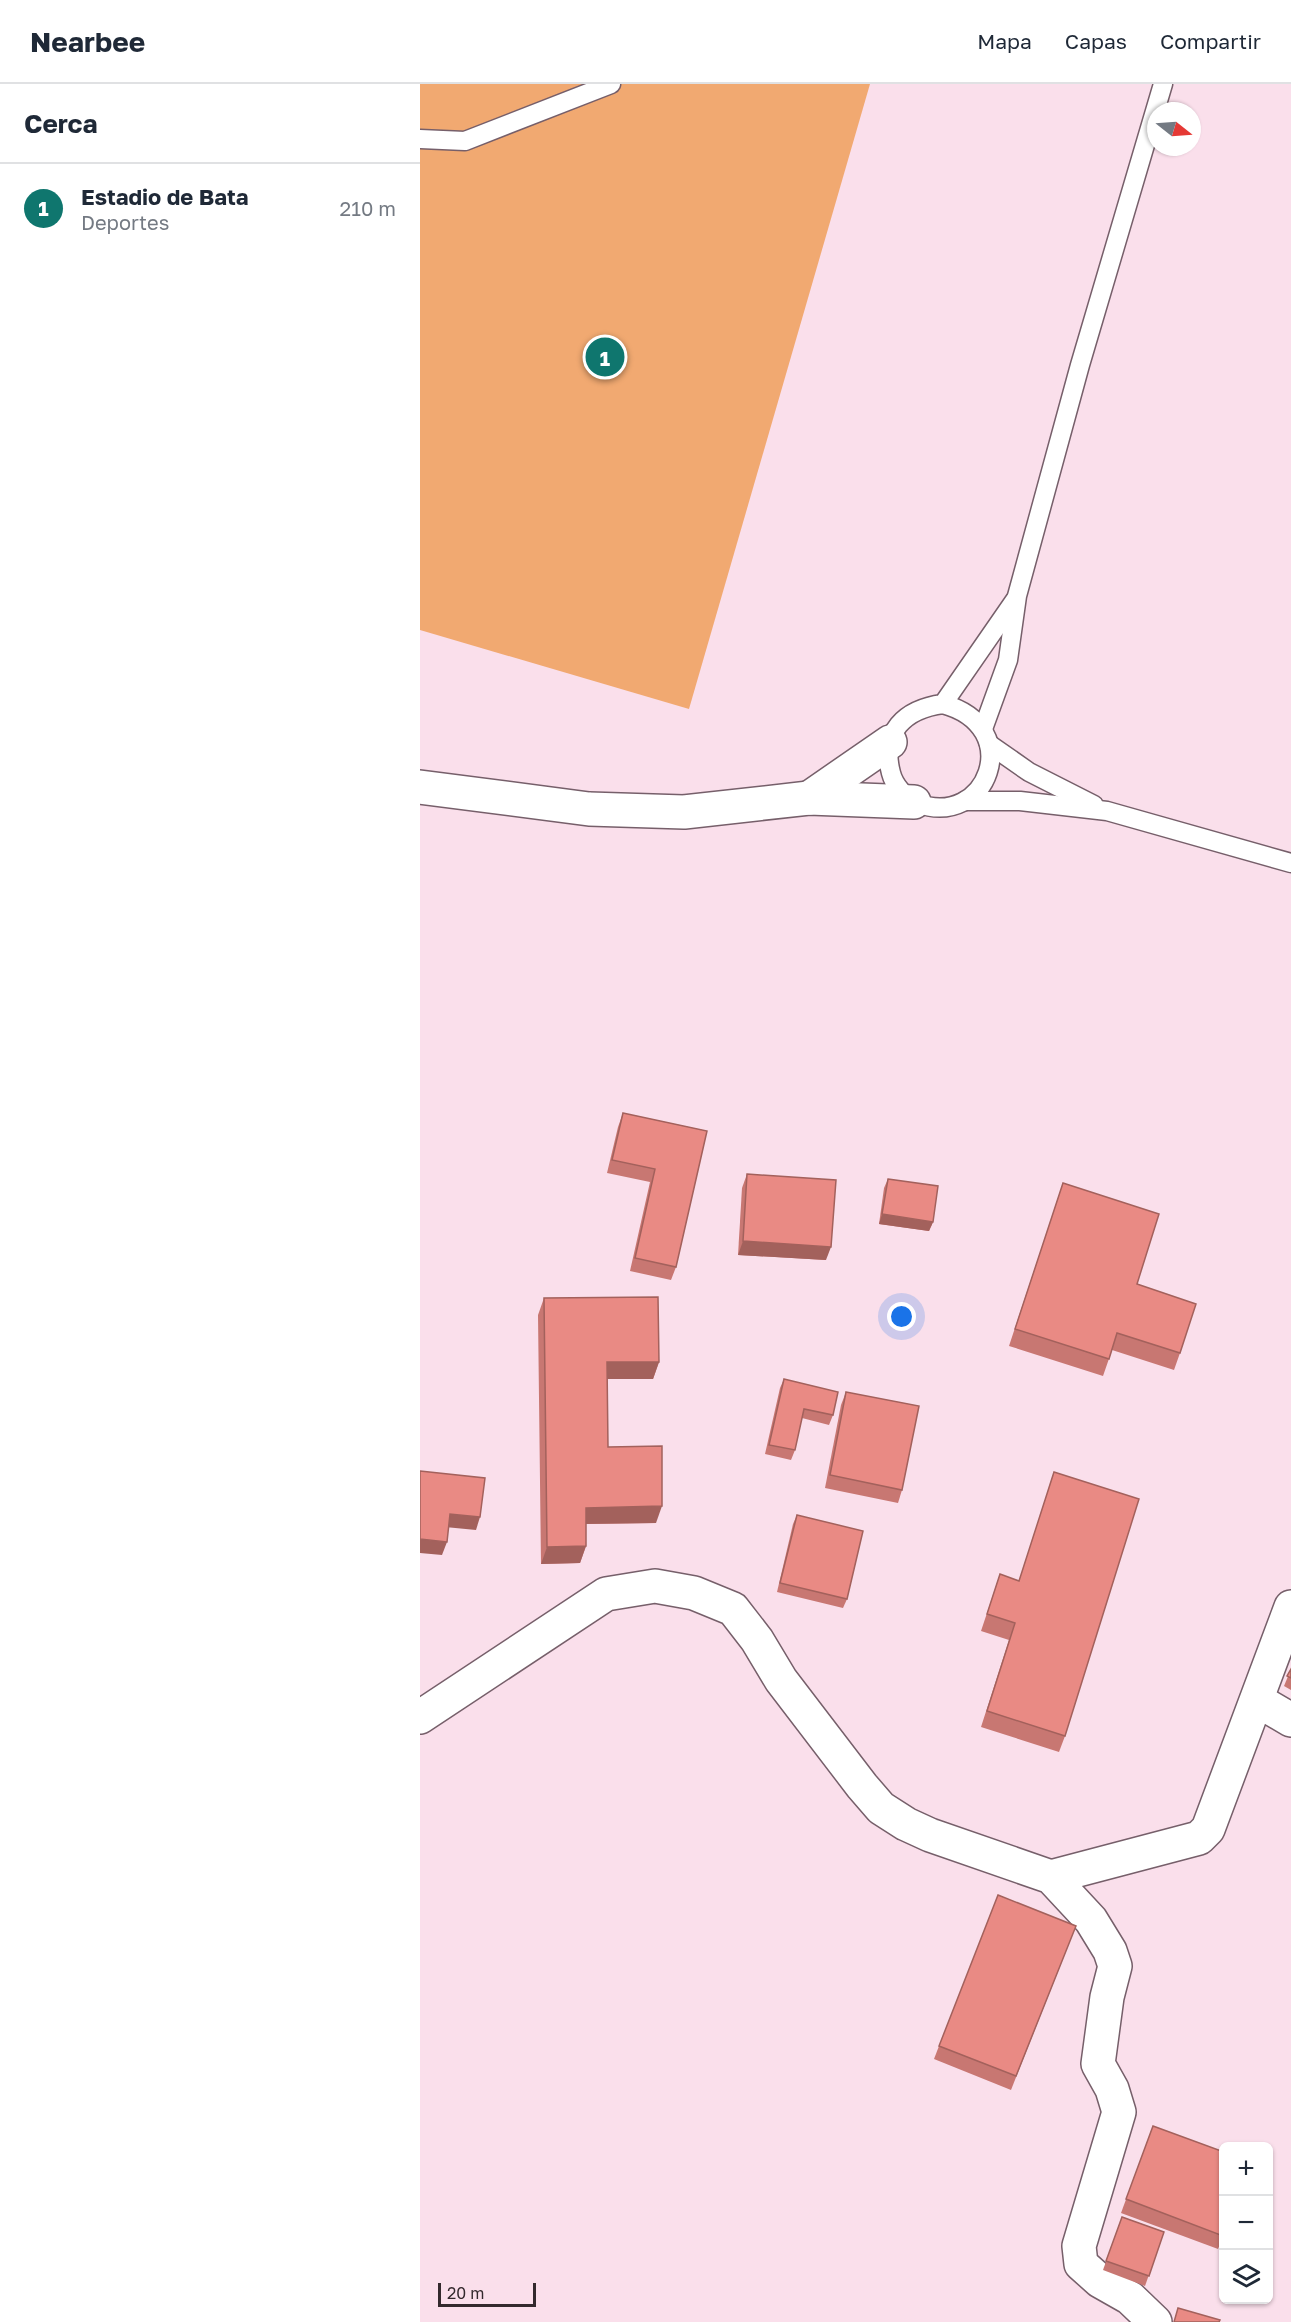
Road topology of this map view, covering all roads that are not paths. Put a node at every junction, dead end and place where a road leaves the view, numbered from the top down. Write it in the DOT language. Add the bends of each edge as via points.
graph roads {
  1 [pos="611,84"];
  2 [pos="1162,84"];
  3 [pos="420,139"];
  4 [pos="1017,596"];
  5 [pos="943,704"];
  6 [pos="986,737"];
  7 [pos="890,742"];
  8 [pos="420,787"];
  9 [pos="809,798"];
  10 [pos="965,801"];
  11 [pos="914,802"];
  12 [pos="1107,811"];
  13 [pos="1291,863"];
  14 [pos="1291,1607"];
  15 [pos="1257,1700"];
  16 [pos="420,1717"];
  17 [pos="1291,1720"];
  18 [pos="1051,1877"];
  19 [pos="1155,2322"];
  1 -- 3 [label="lane" via="465,141"];
  2 -- 4 [label="lane"];
  4 -- 5 [label="lane"];
  4 -- 6 [label="lane" via="1008,660"];
  5 -- 6 [label="lane" via="973,718"];
  5 -- 7 [label="lane" via="926,706 910,714"];
  6 -- 10 [label="lane" via="991,759 987,775"];
  6 -- 12 [label="lane" via="1029,772"];
  7 -- 9 [label="street"];
  7 -- 11 [label="lane" via="891,776 900,791"];
  8 -- 9 [label="street" via="589,809 684,812"];
  9 -- 11 [label="street"];
  10 -- 11 [label="lane" via="948,807"];
  10 -- 12 [label="lane" via="1020,801"];
  12 -- 13 [label="lane"];
  14 -- 15 [label="street"];
  15 -- 17 [label="street"];
  15 -- 18 [label="street" via="1215,1813 1199,1838"];
  16 -- 18 [label="street" via="606,1594 655,1586 694,1593 733,1610 781,1680 882,1808 930,1835"];
  18 -- 19 [label="street" via="1091,1920 1115,1966 1098,2064 1119,2112 1080,2246 1082,2264 1100,2281 1130,2298"];
}
